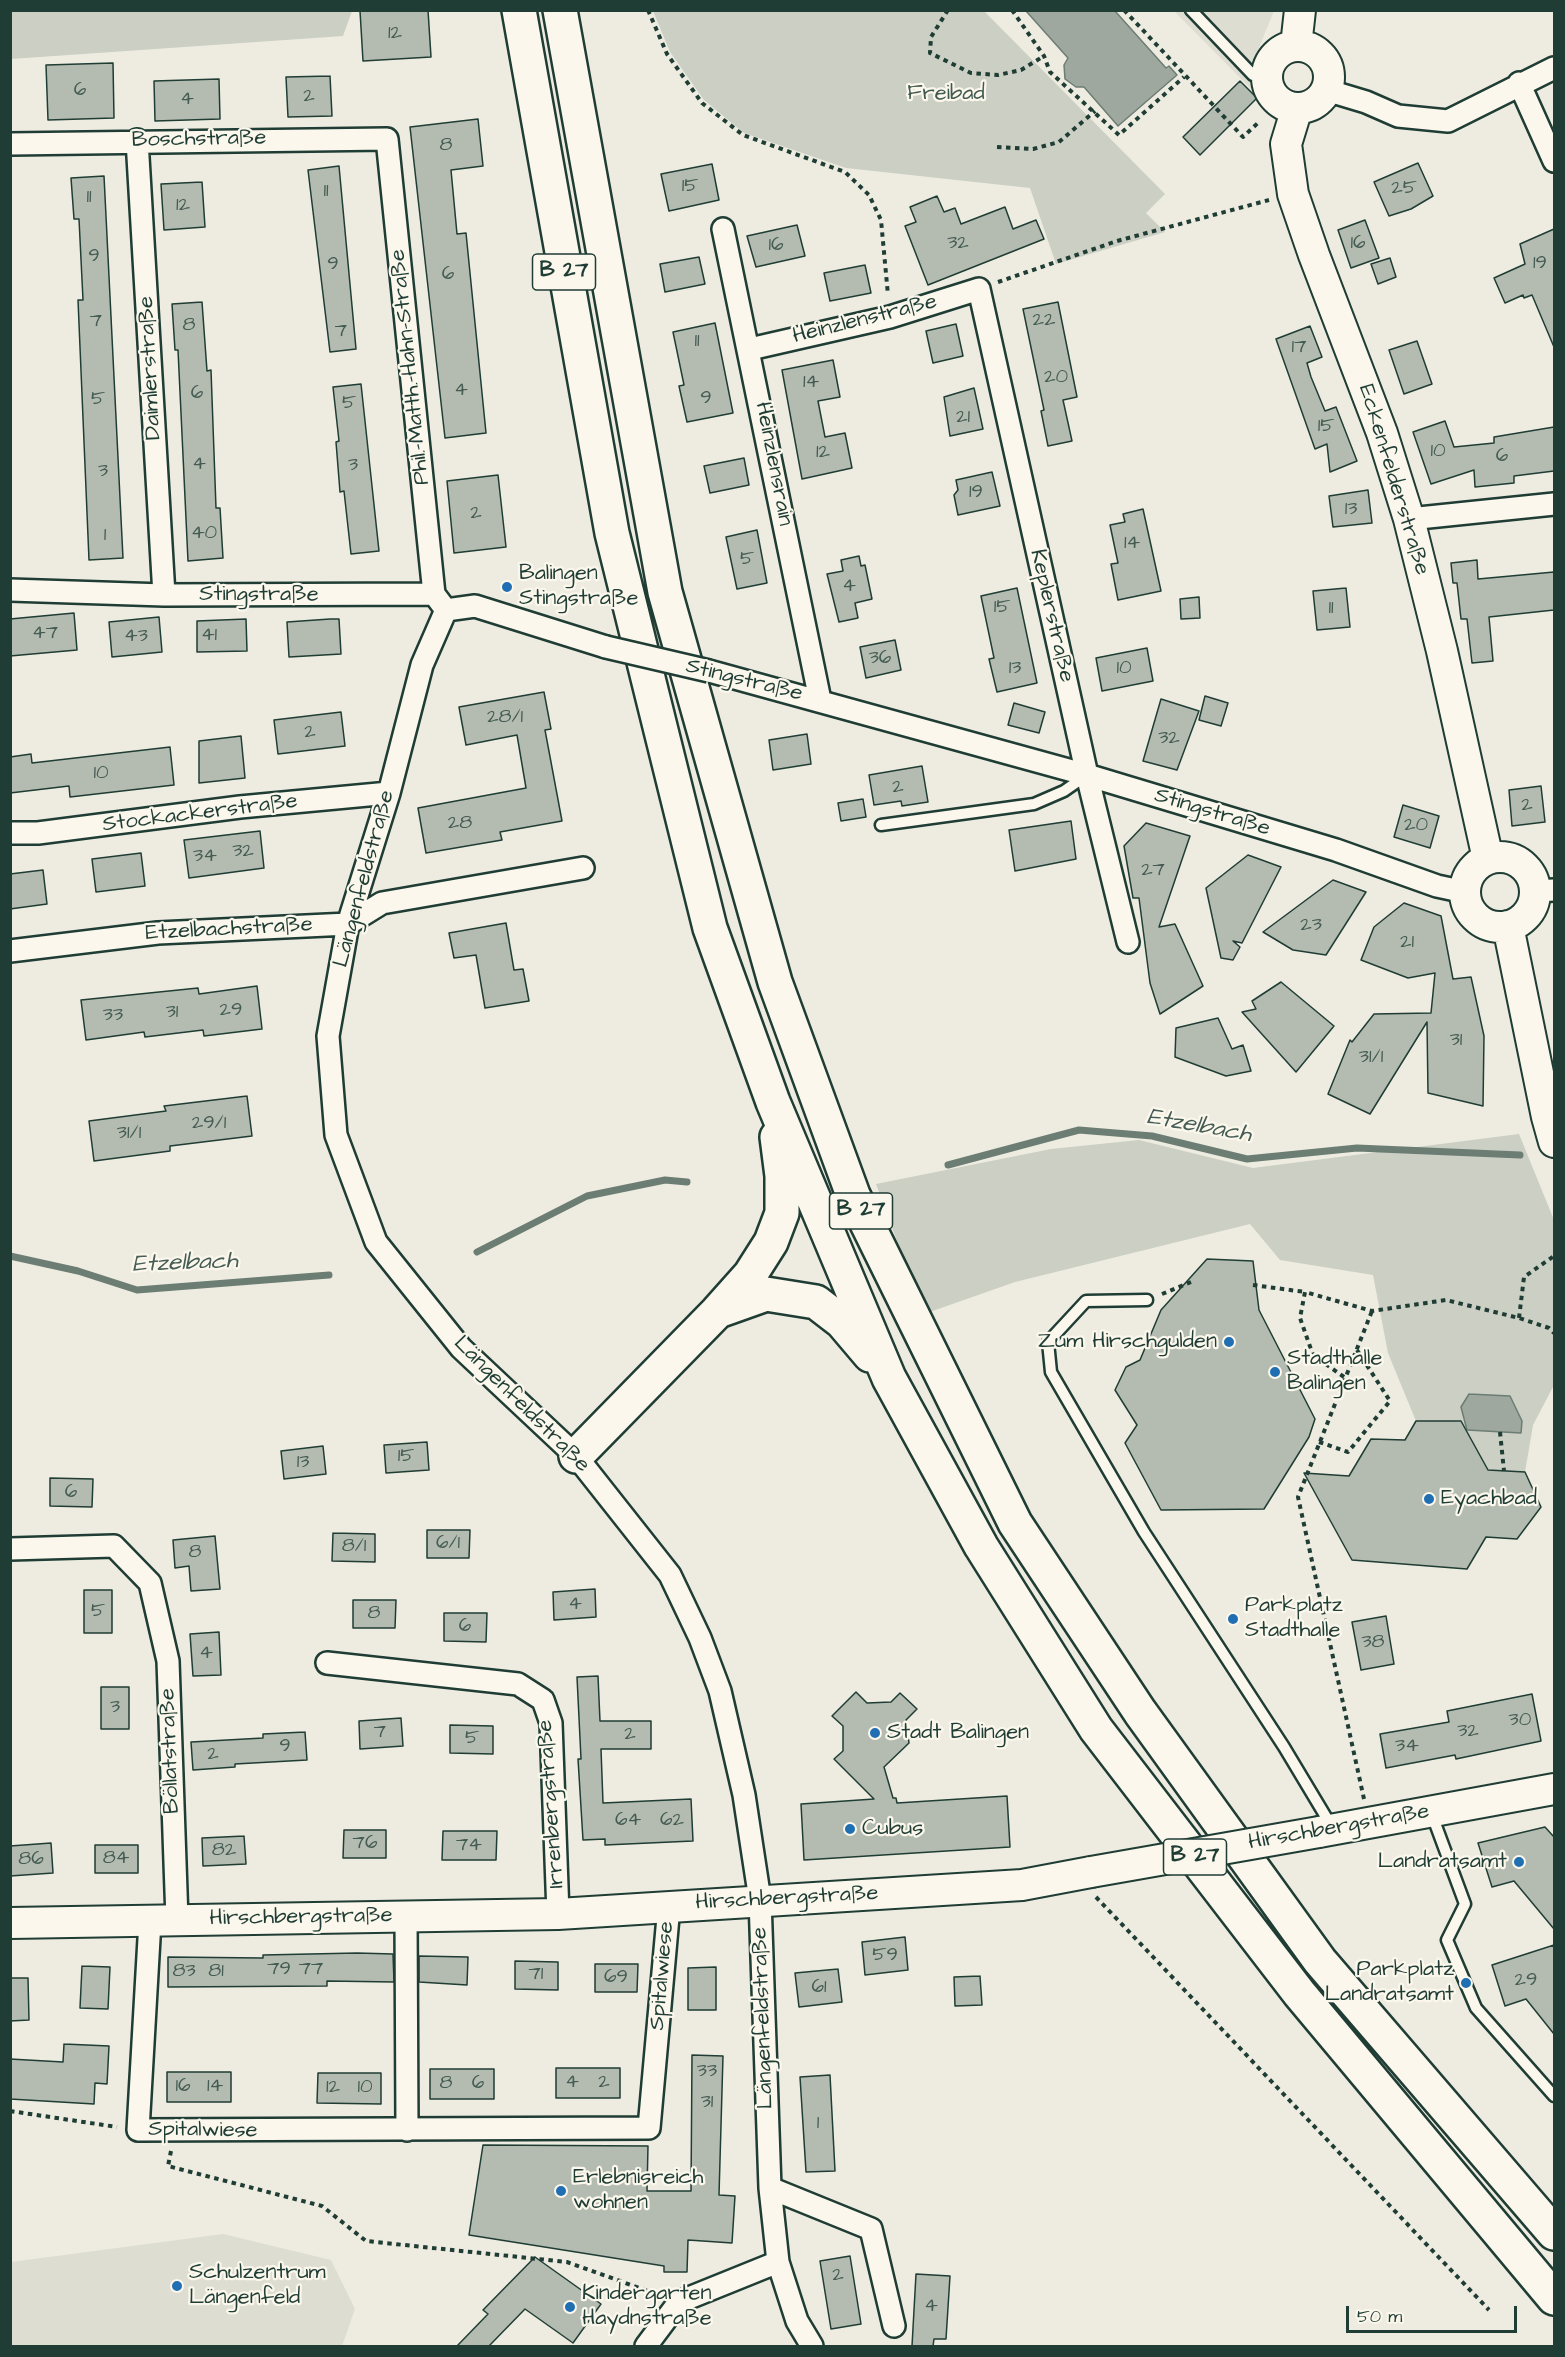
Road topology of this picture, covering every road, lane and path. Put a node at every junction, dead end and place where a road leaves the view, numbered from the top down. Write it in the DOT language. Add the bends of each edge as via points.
graph roads {
  1 [pos="519,10"];
  2 [pos="560,10"];
  3 [pos="648,10"];
  4 [pos="948,10"];
  5 [pos="1012,10"];
  6 [pos="1124,10"];
  7 [pos="1191,10"];
  8 [pos="1299,10"];
  9 [pos="1296,46"];
  10 [pos="1044,56"];
  11 [pos="1554,68"];
  12 [pos="1184,77"];
  13 [pos="1267,79"];
  14 [pos="1519,83"];
  15 [pos="1326,90"];
  16 [pos="1297,108"];
  17 [pos="1095,111"];
  18 [pos="1260,121"];
  19 [pos="387,139"];
  20 [pos="137,140"];
  21 [pos="10,144"];
  22 [pos="997,147"];
  23 [pos="1554,161"];
  24 [pos="1293,194"];
  25 [pos="723,229"];
  26 [pos="979,290"];
  27 [pos="890,316"];
  28 [pos="750,349"];
  29 [pos="1554,504"];
  30 [pos="1409,519"];
  31 [pos="10,590"];
  32 [pos="164,595"];
  33 [pos="440,602"];
  34 [pos="820,700"];
  35 [pos="1087,775"];
  36 [pos="389,793"];
  37 [pos="881,825"];
  38 [pos="10,833"];
  39 [pos="1488,859"];
  40 [pos="583,868"];
  41 [pos="1545,890"];
  42 [pos="1466,892"];
  43 [pos="348,924"];
  44 [pos="1508,926"];
  45 [pos="1128,942"];
  46 [pos="10,951"];
  47 [pos="773,1102"];
  48 [pos="1554,1142"];
  49 [pos="1554,1256"];
  50 [pos="1191,1282"];
  51 [pos="1253,1286"];
  52 [pos="1305,1292"];
  53 [pos="1147,1300"];
  54 [pos="1372,1311"];
  55 [pos="717,1312"];
  56 [pos="1519,1318"];
  57 [pos="1554,1333"];
  58 [pos="1357,1350"];
  59 [pos="1344,1377"];
  60 [pos="889,1378"];
  61 [pos="1500,1432"];
  62 [pos="1319,1442"];
  63 [pos="576,1456"];
  64 [pos="1504,1471"];
  65 [pos="10,1549"];
  66 [pos="327,1663"];
  67 [pos="1554,1789"];
  68 [pos="1431,1812"];
  69 [pos="1369,1823"];
  70 [pos="1326,1831"];
  71 [pos="1083,1874"];
  72 [pos="760,1900"];
  73 [pos="669,1906"];
  74 [pos="558,1914"];
  75 [pos="406,1916"];
  76 [pos="163,1920"];
  77 [pos="10,1923"];
  78 [pos="1554,2096"];
  79 [pos="10,2111"];
  80 [pos="138,2130"];
  81 [pos="407,2130"];
  82 [pos="173,2132"];
  83 [pos="770,2188"];
  84 [pos="1554,2233"];
  85 [pos="778,2262"];
  86 [pos="1554,2298"];
  87 [pos="679,2302"];
  88 [pos="1489,2310"];
  89 [pos="894,2326"];
  90 [pos="646,2346"];
  91 [pos="812,2346"];
  1 -- 47 [label="highway, B 27" via="612,533 710,928"];
  2 -- 84 [label="highway, B 27" via="665,592 775,982 853,1195 1015,1523 1140,1712 1320,1961"];
  3 -- 27 [label="path" via="667,54 702,103 743,135 845,172 869,195 881,220"];
  4 -- 10 [label="path" via="931,37 930,53 971,73 998,75 1021,70"];
  5 -- 10 [label="path"];
  6 -- 12 [label="path"];
  7 -- 13 [label="lane" via="1253,75"];
  8 -- 9 [label="street"];
  9 -- 13 [label="street" via="1281,51 1270,63"];
  9 -- 15 [label="street" via="1309,48 1324,60 1329,78"];
  10 -- 17 [label="path" via="1050,72"];
  11 -- 14 [label="street"];
  12 -- 17 [label="path" via="1119,135"];
  12 -- 18 [label="path" via="1244,137"];
  13 -- 16 [label="street" via="1276,99"];
  14 -- 15 [label="street" via="1448,121 1398,116"];
  14 -- 23 [label="street"];
  15 -- 16 [label="street" via="1319,100"];
  16 -- 24 [label="street, Eckenfelderstraße" via="1286,144"];
  17 -- 22 [label="path" via="1059,142 1033,149"];
  19 -- 20 [label="street, Boschstraße"];
  19 -- 33 [label="street, Phil.-Matth.-Hahn-Straße"];
  20 -- 21 [label="street, Boschstraße"];
  20 -- 32 [label="street, Daimlerstraße"];
  24 -- 26 [label="path" via="1117,241"];
  24 -- 30 [label="street, Eckenfelderstraße" via="1382,433"];
  25 -- 28 [label="street, Heinzlensrain"];
  26 -- 27 [label="street, Heinzlenstraße"];
  26 -- 35 [label="street, Keplerstraße"];
  27 -- 28 [label="street, Heinzlenstraße"];
  28 -- 34 [label="street, Heinzlensrain"];
  29 -- 30 [label="street"];
  30 -- 39 [label="street, Eckenfelderstraße"];
  31 -- 32 [label="street, Stingstraße"];
  32 -- 33 [label="street, Stingstraße"];
  33 -- 34 [label="street, Stingstraße, bridge" via="476,606 606,647"];
  33 -- 36 [label="street, Längenfeldstraße"];
  34 -- 35 [label="street, Stingstraße"];
  35 -- 37 [label="lane" via="1034,804"];
  35 -- 42 [label="street, Stingstraße"];
  35 -- 45 [label="street, Keplerstraße"];
  36 -- 38 [label="street, Stockackerstraße"];
  36 -- 43 [label="street, Längenfeldstraße"];
  39 -- 41 [label="street" via="1515,860"];
  39 -- 42 [label="street" via="1472,872"];
  40 -- 43 [label="street, Etzelbachstraße" via="382,903"];
  41 -- 44 [label="street" via="1528,914"];
  42 -- 44 [label="street" via="1468,904 1479,919 1495,927"];
  43 -- 46 [label="street, Etzelbachstraße" via="158,933"];
  43 -- 63 [label="street, Längenfeldstraße" via="328,1036 335,1124 376,1242 461,1348"];
  44 -- 48 [label="street"];
  47 -- 55 [label="highway" via="782,1213 771,1242 750,1275"];
  47 -- 60 [label="highway, B 27"];
  49 -- 56 [label="path" via="1524,1277"];
  50 -- 53 [label="path"];
  51 -- 52 [label="path"];
  52 -- 54 [label="path"];
  52 -- 59 [label="path" via="1300,1318 1313,1355"];
  53 -- 70 [label="lane" via="1086,1301 1047,1342 1051,1372 1144,1532 1284,1747"];
  54 -- 56 [label="path" via="1446,1300"];
  54 -- 58 [label="path"];
  55 -- 60 [label="highway" via="766,1294 816,1302 842,1322"];
  55 -- 63 [label="highway"];
  56 -- 57 [label="path"];
  58 -- 59 [label="path"];
  58 -- 62 [label="path" via="1390,1401 1348,1452"];
  59 -- 62 [label="path"];
  60 -- 86 [label="highway, B 27" via="981,1546 1096,1729 1299,1993"];
  61 -- 64 [label="path"];
  62 -- 69 [label="path" via="1298,1497"];
  63 -- 72 [label="street, Längenfeldstraße" via="670,1575 700,1638 720,1691 744,1795"];
  65 -- 76 [label="street, Böllatstraße" via="114,1546 150,1583 168,1661"];
  66 -- 74 [label="street, Irrenbergstraße" via="518,1684 543,1700 551,1724"];
  67 -- 68 [label="street, Hirschbergstraße"];
  68 -- 69 [label="street, Hirschbergstraße"];
  68 -- 78 [label="lane" via="1465,1904 1447,1940 1476,2008"];
  69 -- 70 [label="street, Hirschbergstraße"];
  70 -- 71 [label="street, Hirschbergstraße, bridge"];
  71 -- 72 [label="street, Hirschbergstraße" via="1022,1886"];
  71 -- 88 [label="path"];
  72 -- 73 [label="street, Hirschbergstraße"];
  72 -- 83 [label="street, Längenfeldstraße"];
  73 -- 74 [label="street, Hirschbergstraße"];
  73 -- 81 [label="street, Spitalwiese" via="649,2128"];
  74 -- 75 [label="street, Hirschbergstraße"];
  75 -- 76 [label="street, Hirschbergstraße"];
  75 -- 81 [label="street"];
  76 -- 77 [label="street, Hirschbergstraße"];
  76 -- 80 [label="street, Spitalwiese"];
  79 -- 80 [label="path"];
  80 -- 82 [label="street, Spitalwiese"];
  81 -- 82 [label="street, Spitalwiese"];
  82 -- 87 [label="path" via="168,2166 322,2206 366,2241 567,2262"];
  83 -- 85 [label="street, Längenfeldstraße"];
  83 -- 89 [label="street" via="871,2229"];
  85 -- 87 [label="street"];
  85 -- 91 [label="street, Längenfeldstraße" via="797,2321"];
  87 -- 90 [label="street"];
}
